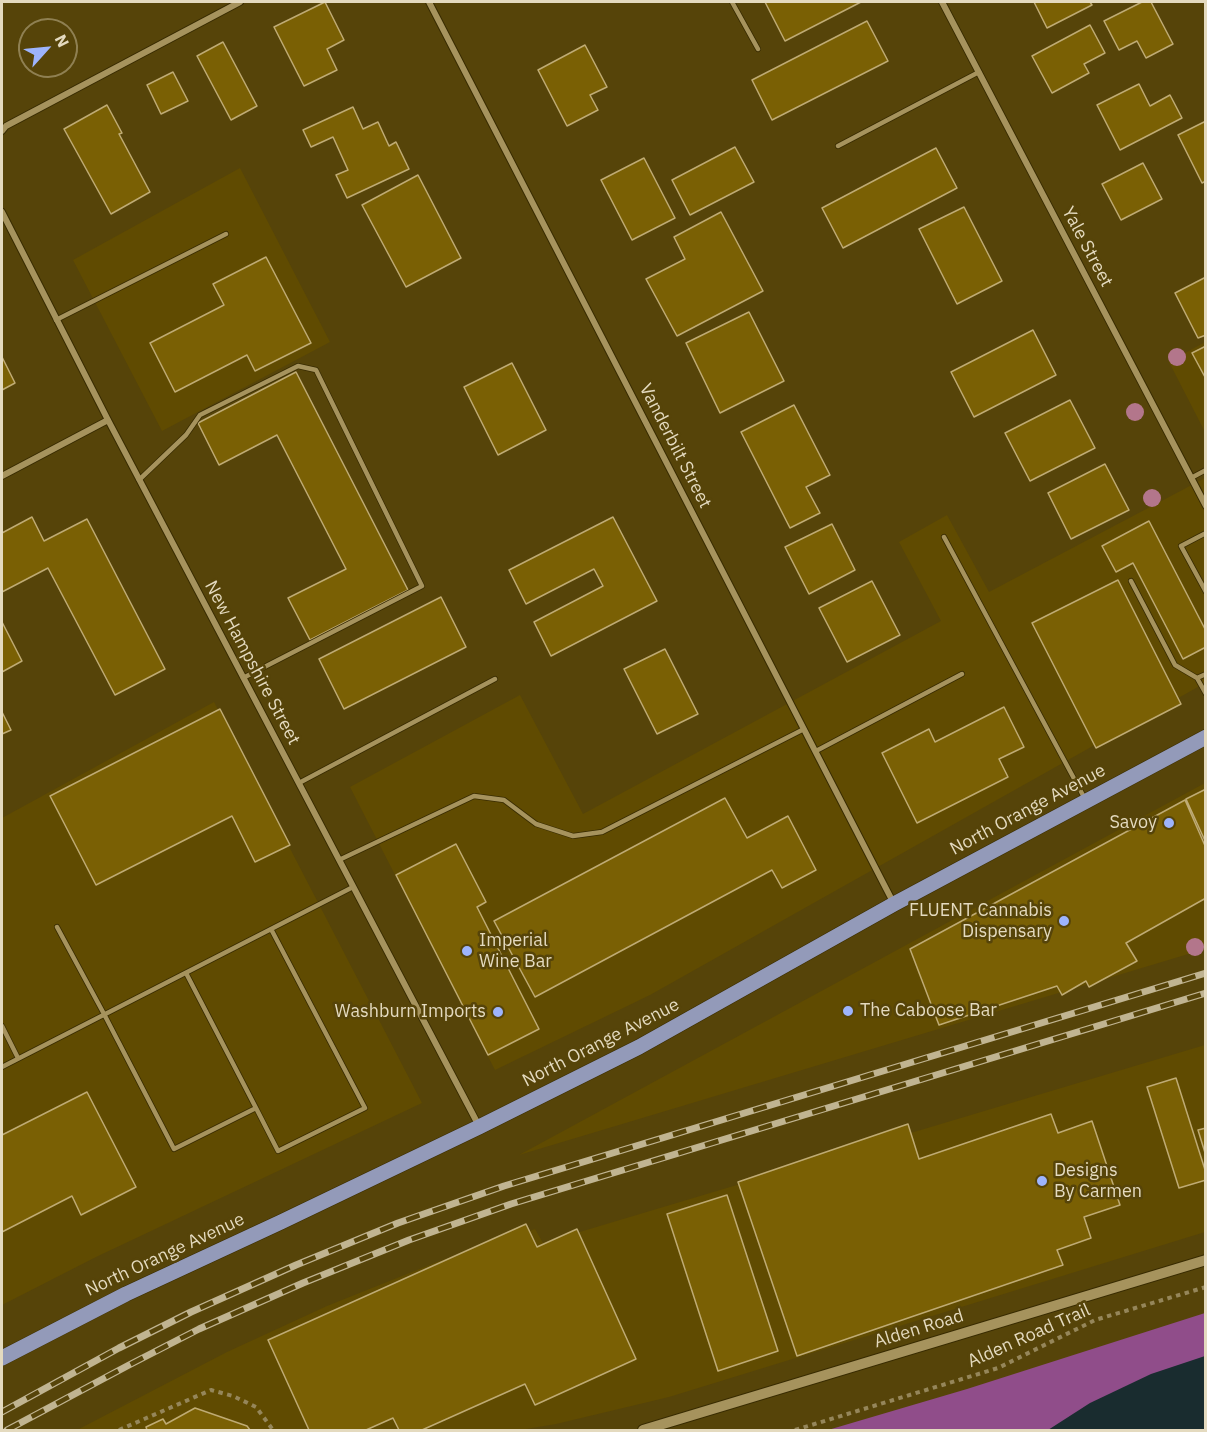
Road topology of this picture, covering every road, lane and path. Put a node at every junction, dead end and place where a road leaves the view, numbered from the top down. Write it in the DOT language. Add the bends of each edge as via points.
graph roads {
  1 [pos="240,2"];
  2 [pos="429,2"];
  3 [pos="732,2"];
  4 [pos="942,2"];
  5 [pos="758,49"];
  6 [pos="979,72"];
  7 [pos="2,131"];
  8 [pos="838,146"];
  9 [pos="2,212"];
  10 [pos="226,234"];
  11 [pos="56,320"];
  12 [pos="108,420"];
  13 [pos="1206,470"];
  14 [pos="2,476"];
  15 [pos="1191,478"];
  16 [pos="139,480"];
  17 [pos="1206,506"];
  18 [pos="1206,533"];
  19 [pos="944,537"];
  20 [pos="1131,581"];
  21 [pos="1206,592"];
  22 [pos="962,674"];
  23 [pos="1206,674"];
  24 [pos="243,678"];
  25 [pos="1197,678"];
  26 [pos="495,679"];
  27 [pos="1206,694"];
  28 [pos="804,729"];
  29 [pos="1206,737"];
  30 [pos="816,752"];
  31 [pos="299,783"];
  32 [pos="1086,801"];
  33 [pos="339,860"];
  34 [pos="353,887"];
  35 [pos="894,904"];
  36 [pos="57,927"];
  37 [pos="271,929"];
  38 [pos="186,973"];
  39 [pos="104,1014"];
  40 [pos="2,1026"];
  41 [pos="18,1058"];
  42 [pos="2,1067"];
  43 [pos="256,1108"];
  44 [pos="479,1127"];
  45 [pos="1206,1260"];
  46 [pos="1206,1287"];
  47 [pos="2,1358"];
  48 [pos="119,1431"];
  49 [pos="273,1431"];
  50 [pos="643,1431"];
  51 [pos="795,1431"];
  1 -- 7 [label="street"];
  2 -- 28 [label="street, Vanderbilt Street"];
  3 -- 5 [label="lane"];
  4 -- 6 [label="street, Yale Street"];
  6 -- 8 [label="lane"];
  6 -- 15 [label="street, Yale Street"];
  9 -- 11 [label="street, New Hampshire Street"];
  10 -- 11 [label="lane"];
  11 -- 12 [label="street, New Hampshire Street"];
  12 -- 14 [label="street"];
  12 -- 16 [label="street, New Hampshire Street"];
  13 -- 15 [label="lane"];
  15 -- 17 [label="street, Yale Street"];
  16 -- 24 [label="street, New Hampshire Street"];
  16 -- 24 [label="lane" via="186,435 200,415 298,366 316,370 422,585"];
  18 -- 21 [label="lane" via="1181,546"];
  19 -- 32 [label="lane"];
  20 -- 25 [label="lane" via="1175,665"];
  22 -- 30 [label="lane"];
  23 -- 25 [label="lane"];
  24 -- 31 [label="street, New Hampshire Street"];
  25 -- 27 [label="lane"];
  26 -- 31 [label="lane"];
  28 -- 30 [label="street, Vanderbilt Street"];
  28 -- 33 [label="lane" via="602,832 573,836 536,824 504,800 474,796"];
  29 -- 32 [label="main road, North Orange Avenue"];
  30 -- 35 [label="street, Vanderbilt Street"];
  31 -- 33 [label="street, New Hampshire Street"];
  32 -- 35 [label="main road, North Orange Avenue"];
  33 -- 34 [label="street, New Hampshire Street"];
  34 -- 37 [label="lane"];
  34 -- 44 [label="street, New Hampshire Street"];
  35 -- 44 [label="main road, North Orange Avenue" via="639,1047"];
  36 -- 39 [label="lane"];
  37 -- 38 [label="lane"];
  37 -- 43 [label="lane" via="365,1108 278,1151"];
  38 -- 39 [label="lane"];
  38 -- 43 [label="lane"];
  39 -- 41 [label="lane"];
  39 -- 43 [label="lane" via="174,1149"];
  40 -- 41 [label="lane"];
  41 -- 42 [label="lane"];
  44 -- 47 [label="main road, North Orange Avenue" via="126,1294"];
  45 -- 50 [label="street, Alden Road"];
  46 -- 51 [label="path, Alden Road Trail" via="1095,1320 998,1368"];
  48 -- 49 [label="path" via="211,1390 256,1407"];
}
